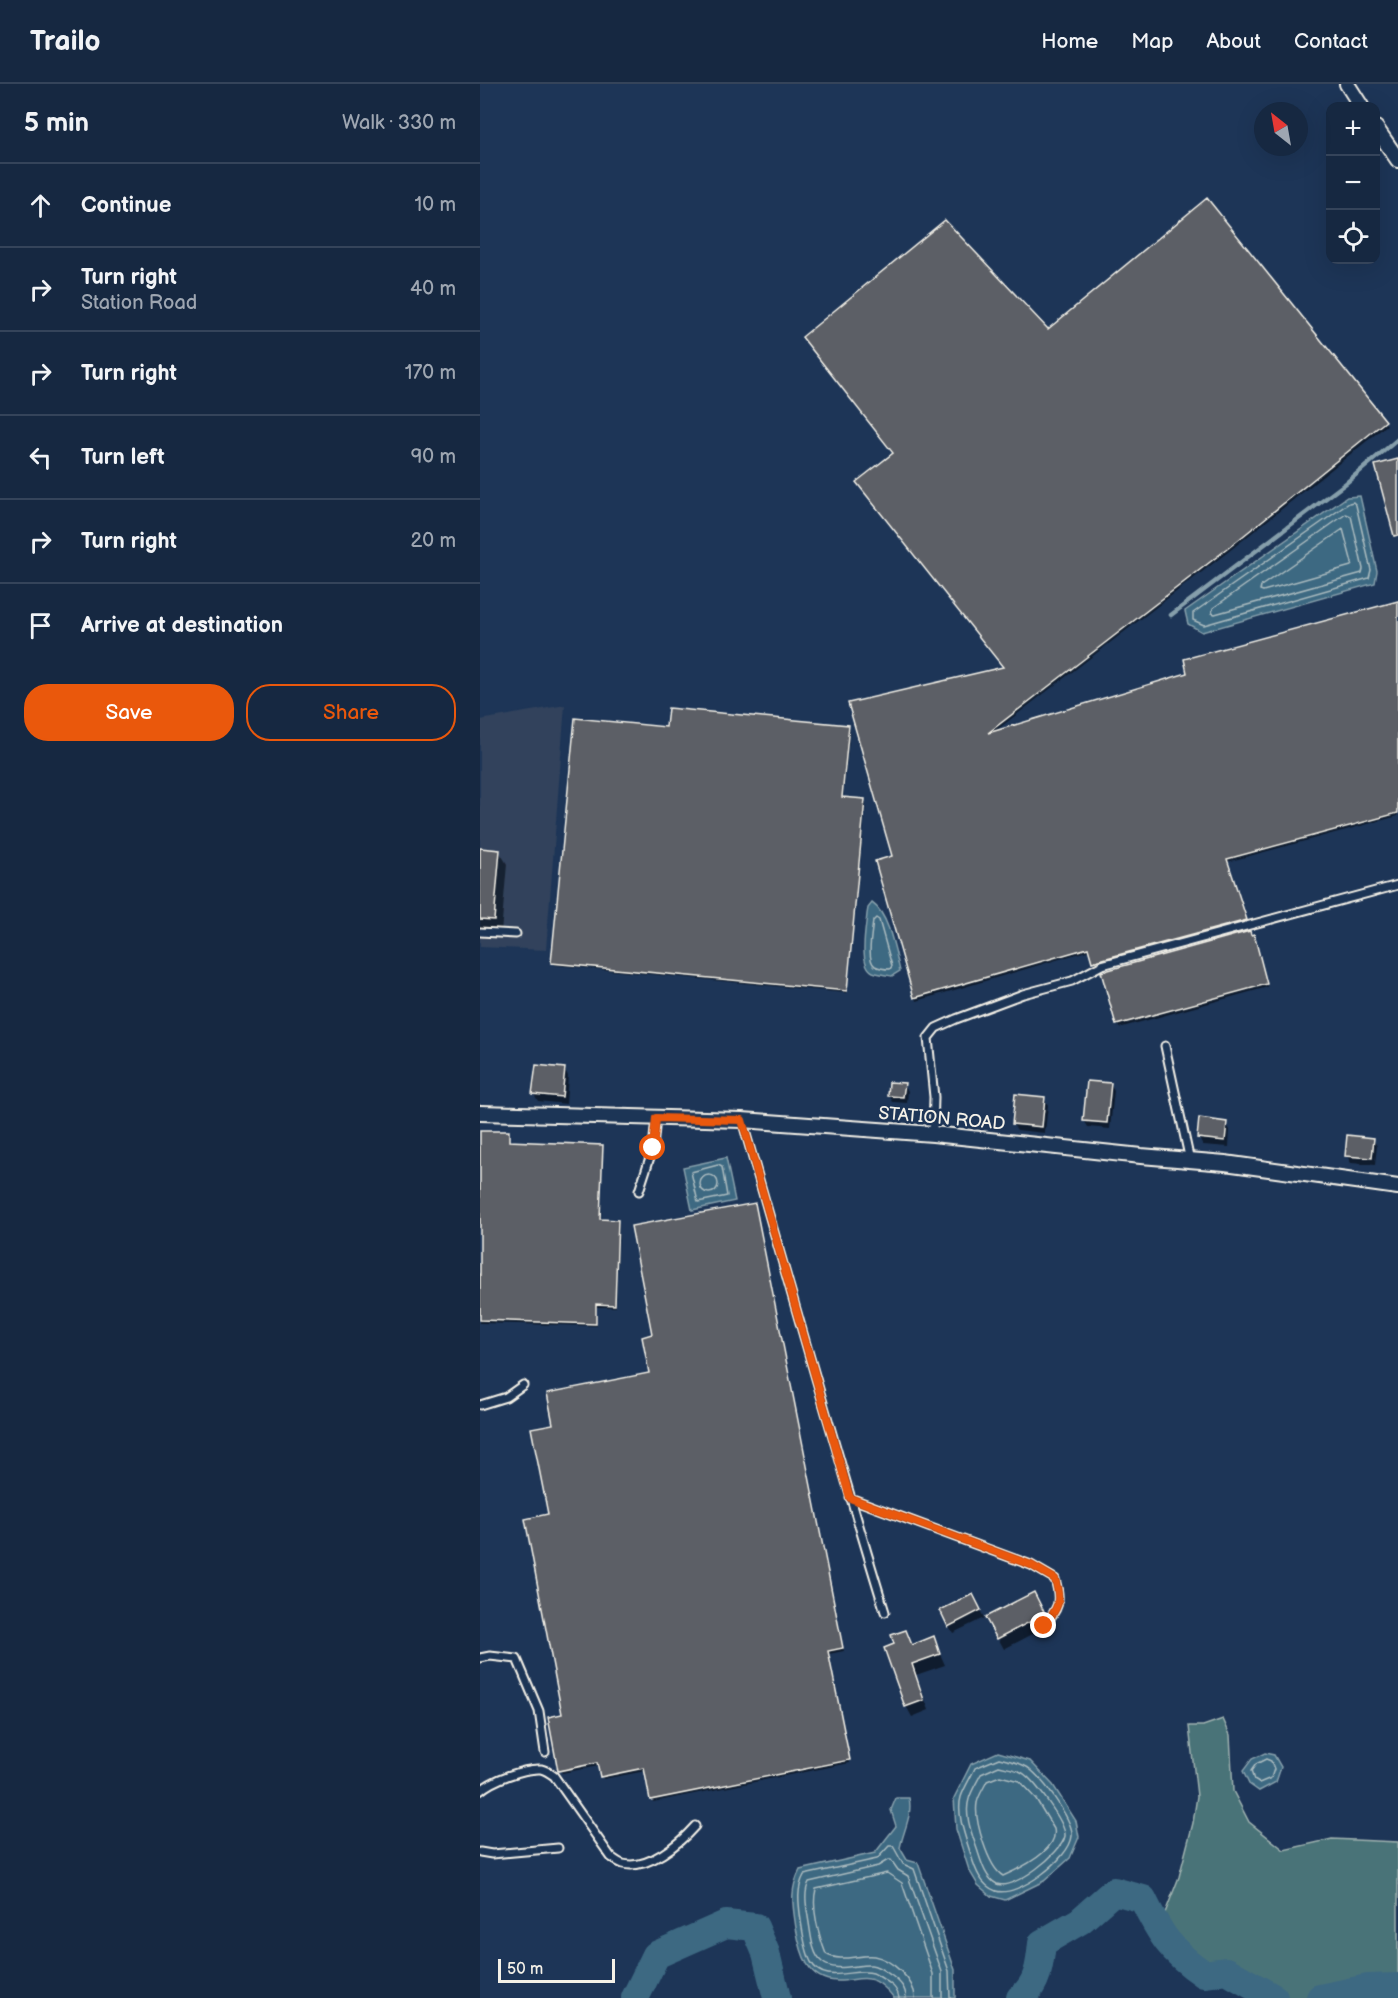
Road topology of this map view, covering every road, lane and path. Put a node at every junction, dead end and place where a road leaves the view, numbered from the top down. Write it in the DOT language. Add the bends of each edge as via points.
graph roads {
  1 [pos="1347,84"];
  2 [pos="1358,102"];
  3 [pos="1380,134"];
  4 [pos="1398,160"];
  5 [pos="1398,885"];
  6 [pos="480,932"];
  7 [pos="516,934"];
  8 [pos="1166,1046"];
  9 [pos="480,1113"];
  10 [pos="656,1118"];
  11 [pos="742,1120"];
  12 [pos="933,1134"];
  13 [pos="1190,1161"];
  14 [pos="1398,1187"];
  15 [pos="639,1191"];
  16 [pos="523,1385"];
  17 [pos="480,1405"];
  18 [pos="850,1498"];
  19 [pos="885,1612"];
  20 [pos="1044,1626"];
  21 [pos="480,1658"];
  22 [pos="545,1752"];
  23 [pos="480,1791"];
  24 [pos="695,1826"];
  25 [pos="558,1848"];
  26 [pos="480,1852"];
  1 -- 2 [label="street"];
  3 -- 4 [label="street"];
  5 -- 12 [label="lane" via="1102,965 1072,981 1023,994 936,1028 928,1038"];
  6 -- 7 [label="lane"];
  8 -- 13 [label="lane"];
  9 -- 10 [label="street, STATION ROAD"];
  10 -- 11 [label="street, STATION ROAD"];
  10 -- 15 [label="lane" via="653,1148"];
  11 -- 12 [label="street, STATION ROAD"];
  11 -- 18 [label="lane"];
  12 -- 13 [label="street, STATION ROAD"];
  13 -- 14 [label="street, STATION ROAD"];
  16 -- 17 [label="lane" via="506,1397"];
  18 -- 19 [label="lane"];
  18 -- 20 [label="lane" via="1031,1565 1055,1579 1059,1608"];
  21 -- 22 [label="lane" via="517,1659 539,1711"];
  23 -- 24 [label="lane" via="514,1774 544,1769 554,1776 607,1851 621,1864 639,1865 657,1856 680,1843"];
  25 -- 26 [label="lane"];
}
